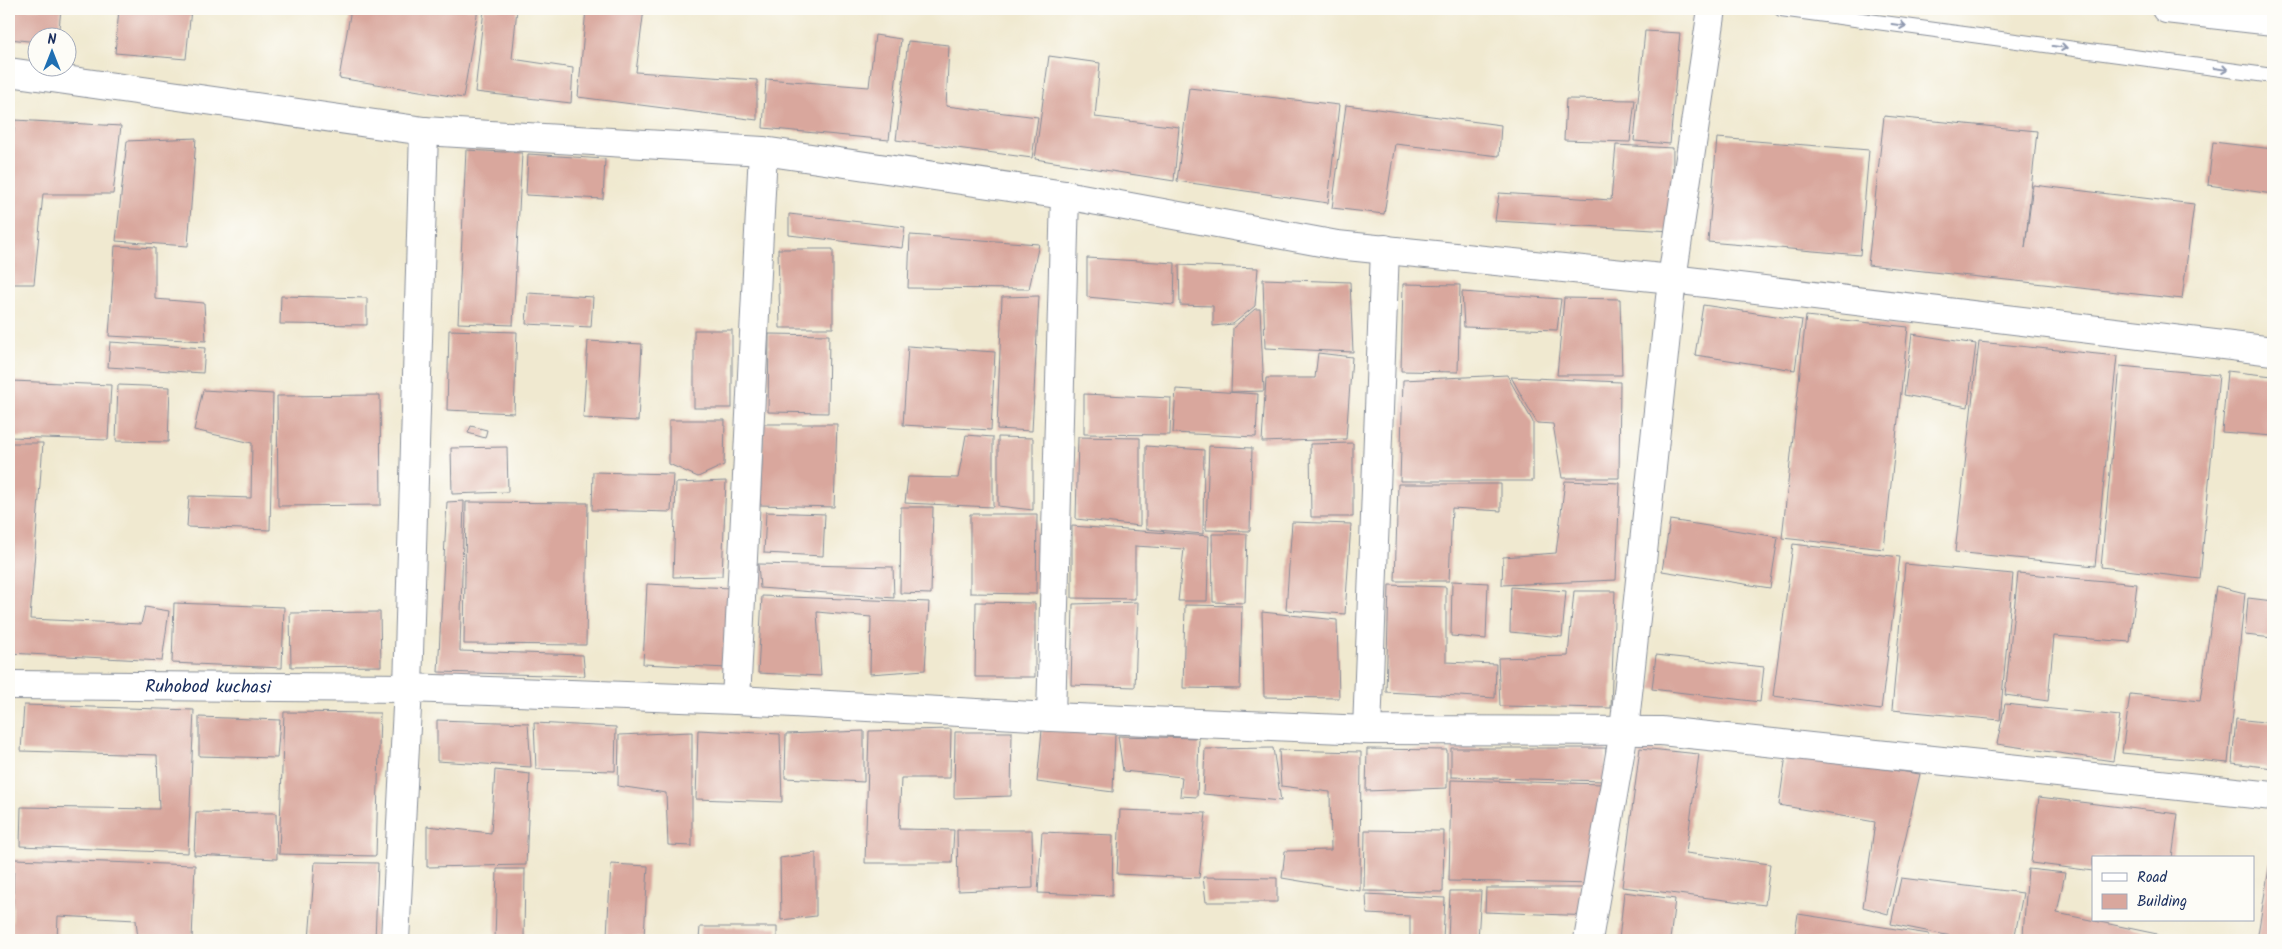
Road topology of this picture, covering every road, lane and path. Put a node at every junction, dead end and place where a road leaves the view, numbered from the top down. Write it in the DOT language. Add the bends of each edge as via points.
graph roads {
  1 [pos="1712,9"];
  2 [pos="1782,9"];
  3 [pos="2166,9"];
  4 [pos="2273,21"];
  5 [pos="9,72"];
  6 [pos="2273,76"];
  7 [pos="424,131"];
  8 [pos="763,151"];
  9 [pos="1065,195"];
  10 [pos="1385,249"];
  11 [pos="1672,279"];
  12 [pos="2273,351"];
  13 [pos="9,685"];
  14 [pos="408,688"];
  15 [pos="736,700"];
  16 [pos="1052,717"];
  17 [pos="1367,730"];
  18 [pos="1624,731"];
  19 [pos="2273,796"];
  20 [pos="395,940"];
  21 [pos="1588,940"];
  1 -- 11 [label="street"];
  2 -- 6 [label="lane, one-way"];
  3 -- 4 [label="street"];
  5 -- 7 [label="street"];
  7 -- 8 [label="street"];
  7 -- 14 [label="street"];
  8 -- 9 [label="street"];
  8 -- 15 [label="street"];
  9 -- 10 [label="street" via="1337,245"];
  9 -- 16 [label="street"];
  10 -- 11 [label="street"];
  10 -- 17 [label="street"];
  11 -- 12 [label="street"];
  11 -- 18 [label="street"];
  13 -- 14 [label="street, Ruhobod kuchasi"];
  14 -- 15 [label="street, Ruhobod kuchasi"];
  14 -- 20 [label="street"];
  15 -- 16 [label="street, Ruhobod kuchasi"];
  16 -- 17 [label="street, Ruhobod kuchasi"];
  17 -- 18 [label="street, Ruhobod kuchasi"];
  18 -- 19 [label="street, Ruhobod kuchasi" via="1661,731"];
  18 -- 21 [label="street"];
}
